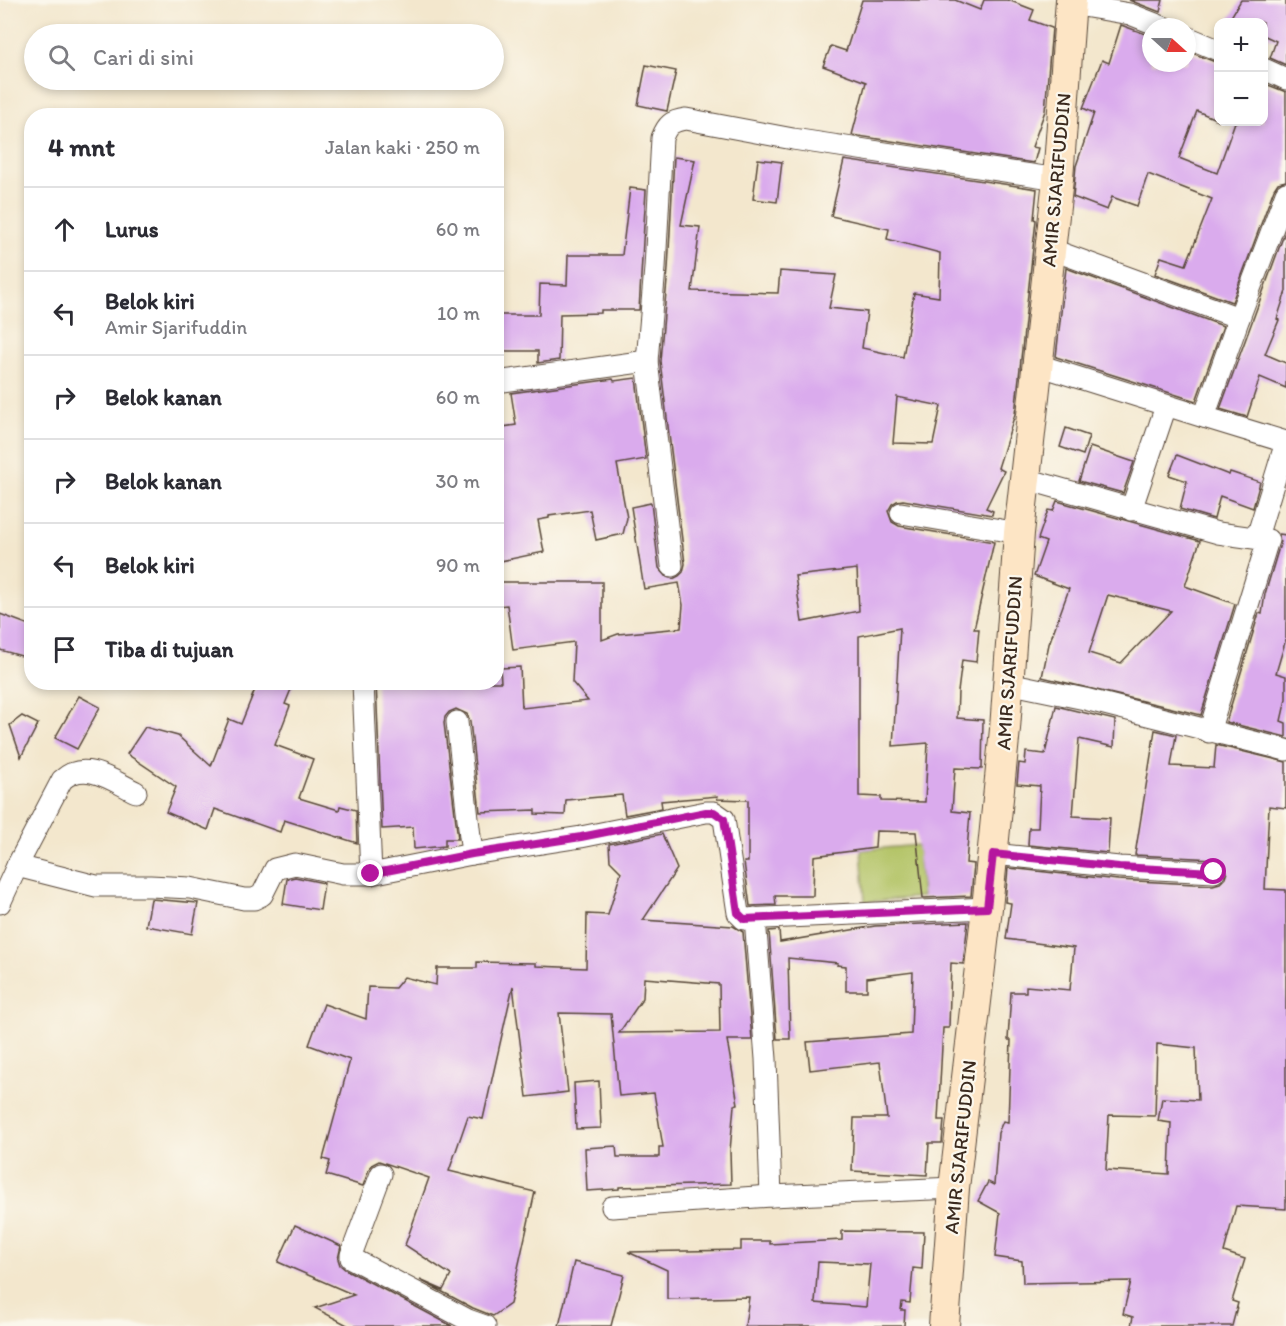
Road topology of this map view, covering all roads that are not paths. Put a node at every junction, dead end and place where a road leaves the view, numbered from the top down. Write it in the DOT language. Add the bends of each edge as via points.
graph roads {
  1 [pos="1071,2"];
  2 [pos="1142,19"];
  3 [pos="1196,41"];
  4 [pos="1214,48"];
  5 [pos="1268,71"];
  6 [pos="1286,79"];
  7 [pos="1058,179"];
  8 [pos="1286,193"];
  9 [pos="1050,249"];
  10 [pos="1239,318"];
  11 [pos="647,361"];
  12 [pos="1038,365"];
  13 [pos="504,381"];
  14 [pos="1166,406"];
  15 [pos="1204,417"];
  16 [pos="1286,442"];
  17 [pos="1026,479"];
  18 [pos="1131,510"];
  19 [pos="901,513"];
  20 [pos="1019,533"];
  21 [pos="1257,537"];
  22 [pos="672,566"];
  23 [pos="1008,683"];
  24 [pos="363,690"];
  25 [pos="457,722"];
  26 [pos="1209,732"];
  27 [pos="1286,750"];
  28 [pos="136,792"];
  29 [pos="472,854"];
  30 [pos="993,854"];
  31 [pos="17,866"];
  32 [pos="1214,872"];
  33 [pos="371,874"];
  34 [pos="0,903"];
  35 [pos="987,908"];
  36 [pos="754,918"];
  37 [pos="381,1174"];
  38 [pos="954,1188"];
  39 [pos="771,1196"];
  40 [pos="612,1207"];
  41 [pos="485,1326"];
  42 [pos="944,1326"];
  1 -- 2 [label="street"];
  1 -- 7 [label="main road, AMIR SJARIFUDDIN"];
  3 -- 4 [label="street"];
  5 -- 6 [label="street"];
  7 -- 9 [label="main road, AMIR SJARIFUDDIN"];
  7 -- 11 [label="street" via="793,140 696,120 674,121 666,126 662,138"];
  8 -- 10 [label="street"];
  9 -- 10 [label="street"];
  9 -- 12 [label="main road, AMIR SJARIFUDDIN"];
  10 -- 15 [label="street"];
  11 -- 13 [label="street"];
  11 -- 22 [label="street"];
  12 -- 14 [label="street"];
  12 -- 17 [label="main road, AMIR SJARIFUDDIN"];
  14 -- 15 [label="street"];
  14 -- 18 [label="street"];
  15 -- 16 [label="street"];
  16 -- 21 [label="street"];
  17 -- 18 [label="street"];
  17 -- 20 [label="main road, AMIR SJARIFUDDIN"];
  18 -- 21 [label="street" via="1218,533"];
  19 -- 20 [label="street"];
  20 -- 23 [label="main road, AMIR SJARIFUDDIN"];
  21 -- 26 [label="street" via="1268,540"];
  23 -- 26 [label="street"];
  23 -- 30 [label="main road, AMIR SJARIFUDDIN"];
  24 -- 33 [label="street"];
  25 -- 29 [label="street"];
  26 -- 27 [label="street"];
  28 -- 31 [label="street" via="90,771 69,773"];
  29 -- 33 [label="street"];
  29 -- 36 [label="street" via="714,812 724,819 738,913 744,919"];
  30 -- 32 [label="street"];
  30 -- 35 [label="main road, AMIR SJARIFUDDIN"];
  31 -- 33 [label="street" via="96,886 190,888 244,899 259,898 275,869 283,866 295,864 343,874"];
  31 -- 34 [label="street"];
  35 -- 36 [label="street"];
  35 -- 38 [label="main road, AMIR SJARIFUDDIN"];
  36 -- 39 [label="street" via="766,1059"];
  37 -- 41 [label="street" via="351,1258"];
  38 -- 39 [label="street"];
  38 -- 42 [label="main road, AMIR SJARIFUDDIN"];
  39 -- 40 [label="street"];
}
